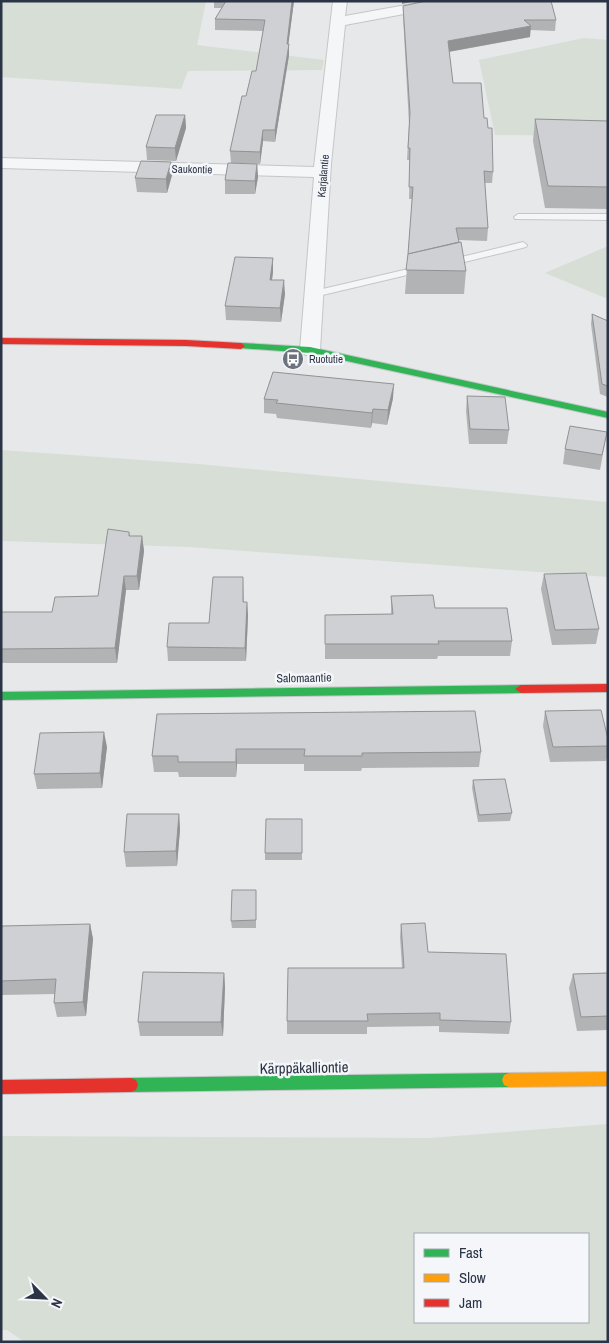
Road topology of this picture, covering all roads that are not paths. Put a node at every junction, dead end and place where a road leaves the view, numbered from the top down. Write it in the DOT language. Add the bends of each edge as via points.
graph roads {
  1 [pos="340,1"];
  2 [pos="452,1"];
  3 [pos="338,22"];
  4 [pos="1,163"];
  5 [pos="323,172"];
  6 [pos="518,217"];
  7 [pos="608,217"];
  8 [pos="523,246"];
  9 [pos="314,294"];
  10 [pos="1,341"];
  11 [pos="310,350"];
  12 [pos="608,415"];
  13 [pos="608,688"];
  14 [pos="1,696"];
  15 [pos="608,1079"];
  16 [pos="1,1087"];
  1 -- 3 [label="street, Karjalantie"];
  2 -- 3 [label="street"];
  3 -- 5 [label="street, Karjalantie"];
  4 -- 5 [label="street, Saukontie"];
  5 -- 9 [label="street, Karjalantie"];
  6 -- 7 [label="lane"];
  8 -- 9 [label="lane"];
  9 -- 11 [label="street, Karjalantie"];
  10 -- 11 [label="street" via="186,343"];
  11 -- 12 [label="street"];
  13 -- 14 [label="street, Salomaantie"];
  15 -- 16 [label="street, Kärppäkalliontie"];
}
